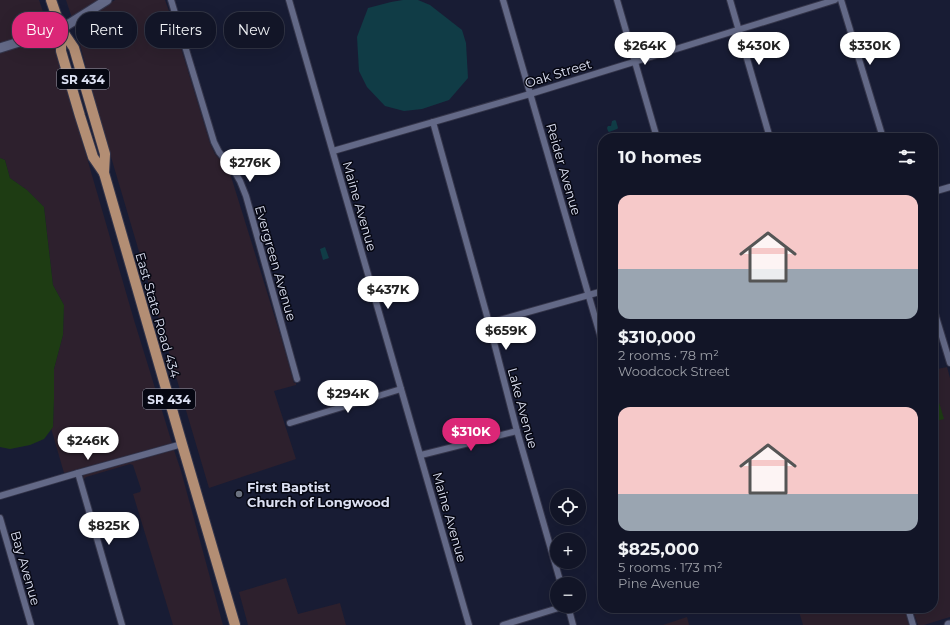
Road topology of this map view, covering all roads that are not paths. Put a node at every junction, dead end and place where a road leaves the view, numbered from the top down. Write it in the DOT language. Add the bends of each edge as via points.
graph roads {
  1 [pos="51,0"];
  2 [pos="107,0"];
  3 [pos="172,0"];
  4 [pos="289,0"];
  5 [pos="503,0"];
  6 [pos="617,0"];
  7 [pos="730,0"];
  8 [pos="835,0"];
  9 [pos="841,0"];
  10 [pos="55,12"];
  11 [pos="68,25"];
  12 [pos="739,30"];
  13 [pos="12,44"];
  14 [pos="0,48"];
  15 [pos="62,48"];
  16 [pos="635,62"];
  17 [pos="530,94"];
  18 [pos="433,122"];
  19 [pos="656,133"];
  20 [pos="769,133"];
  21 [pos="881,133"];
  22 [pos="333,152"];
  23 [pos="950,187"];
  24 [pos="938,191"];
  25 [pos="598,292"];
  26 [pos="589,295"];
  27 [pos="489,323"];
  28 [pos="938,324"];
  29 [pos="598,327"];
  30 [pos="950,364"];
  31 [pos="297,379"];
  32 [pos="401,389"];
  33 [pos="290,423"];
  34 [pos="517,431"];
  35 [pos="182,444"];
  36 [pos="421,455"];
  37 [pos="78,473"];
  38 [pos="0,496"];
  39 [pos="0,518"];
  40 [pos="559,577"];
  41 [pos="550,611"];
  42 [pos="569,613"];
  43 [pos="909,613"];
  44 [pos="31,625"];
  45 [pos="122,625"];
  46 [pos="235,625"];
  47 [pos="469,625"];
  48 [pos="503,625"];
  49 [pos="573,625"];
  50 [pos="913,625"];
  1 -- 10 [label="main road, SR 434"];
  2 -- 11 [label="street"];
  3 -- 31 [label="street, Evergreen Avenue" via="214,142 233,169 246,196"];
  4 -- 22 [label="street, Maine Avenue"];
  5 -- 17 [label="street, Reider Avenue"];
  6 -- 16 [label="street"];
  7 -- 12 [label="street"];
  8 -- 12 [label="street, Oak Street"];
  9 -- 21 [label="street"];
  12 -- 16 [label="street, Oak Street"];
  12 -- 20 [label="street"];
  13 -- 14 [label="street"];
  15 -- 35 [label="main road, East State Road 434 / SR 434" via="93,157 104,173"];
  16 -- 17 [label="street, Oak Street"];
  16 -- 19 [label="street"];
  17 -- 18 [label="street, Oak Street"];
  17 -- 26 [label="street, Reider Avenue"];
  18 -- 22 [label="street, Oak Street"];
  18 -- 27 [label="street, Lake Avenue"];
  22 -- 32 [label="street, Maine Avenue"];
  23 -- 24 [label="street"];
  25 -- 26 [label="street"];
  26 -- 27 [label="street"];
  26 -- 29 [label="street, Reider Avenue"];
  27 -- 34 [label="street, Lake Avenue"];
  28 -- 30 [label="street"];
  32 -- 33 [label="street"];
  32 -- 36 [label="street, Maine Avenue"];
  34 -- 36 [label="street"];
  34 -- 40 [label="street, Lake Avenue"];
  35 -- 37 [label="street"];
  35 -- 46 [label="main road, East State Road 434 / SR 434"];
  36 -- 47 [label="street, Maine Avenue"];
  37 -- 38 [label="street"];
  37 -- 45 [label="street"];
  39 -- 44 [label="street, Bay Avenue"];
  41 -- 48 [label="street"];
  42 -- 49 [label="street"];
  43 -- 50 [label="street"];
}
